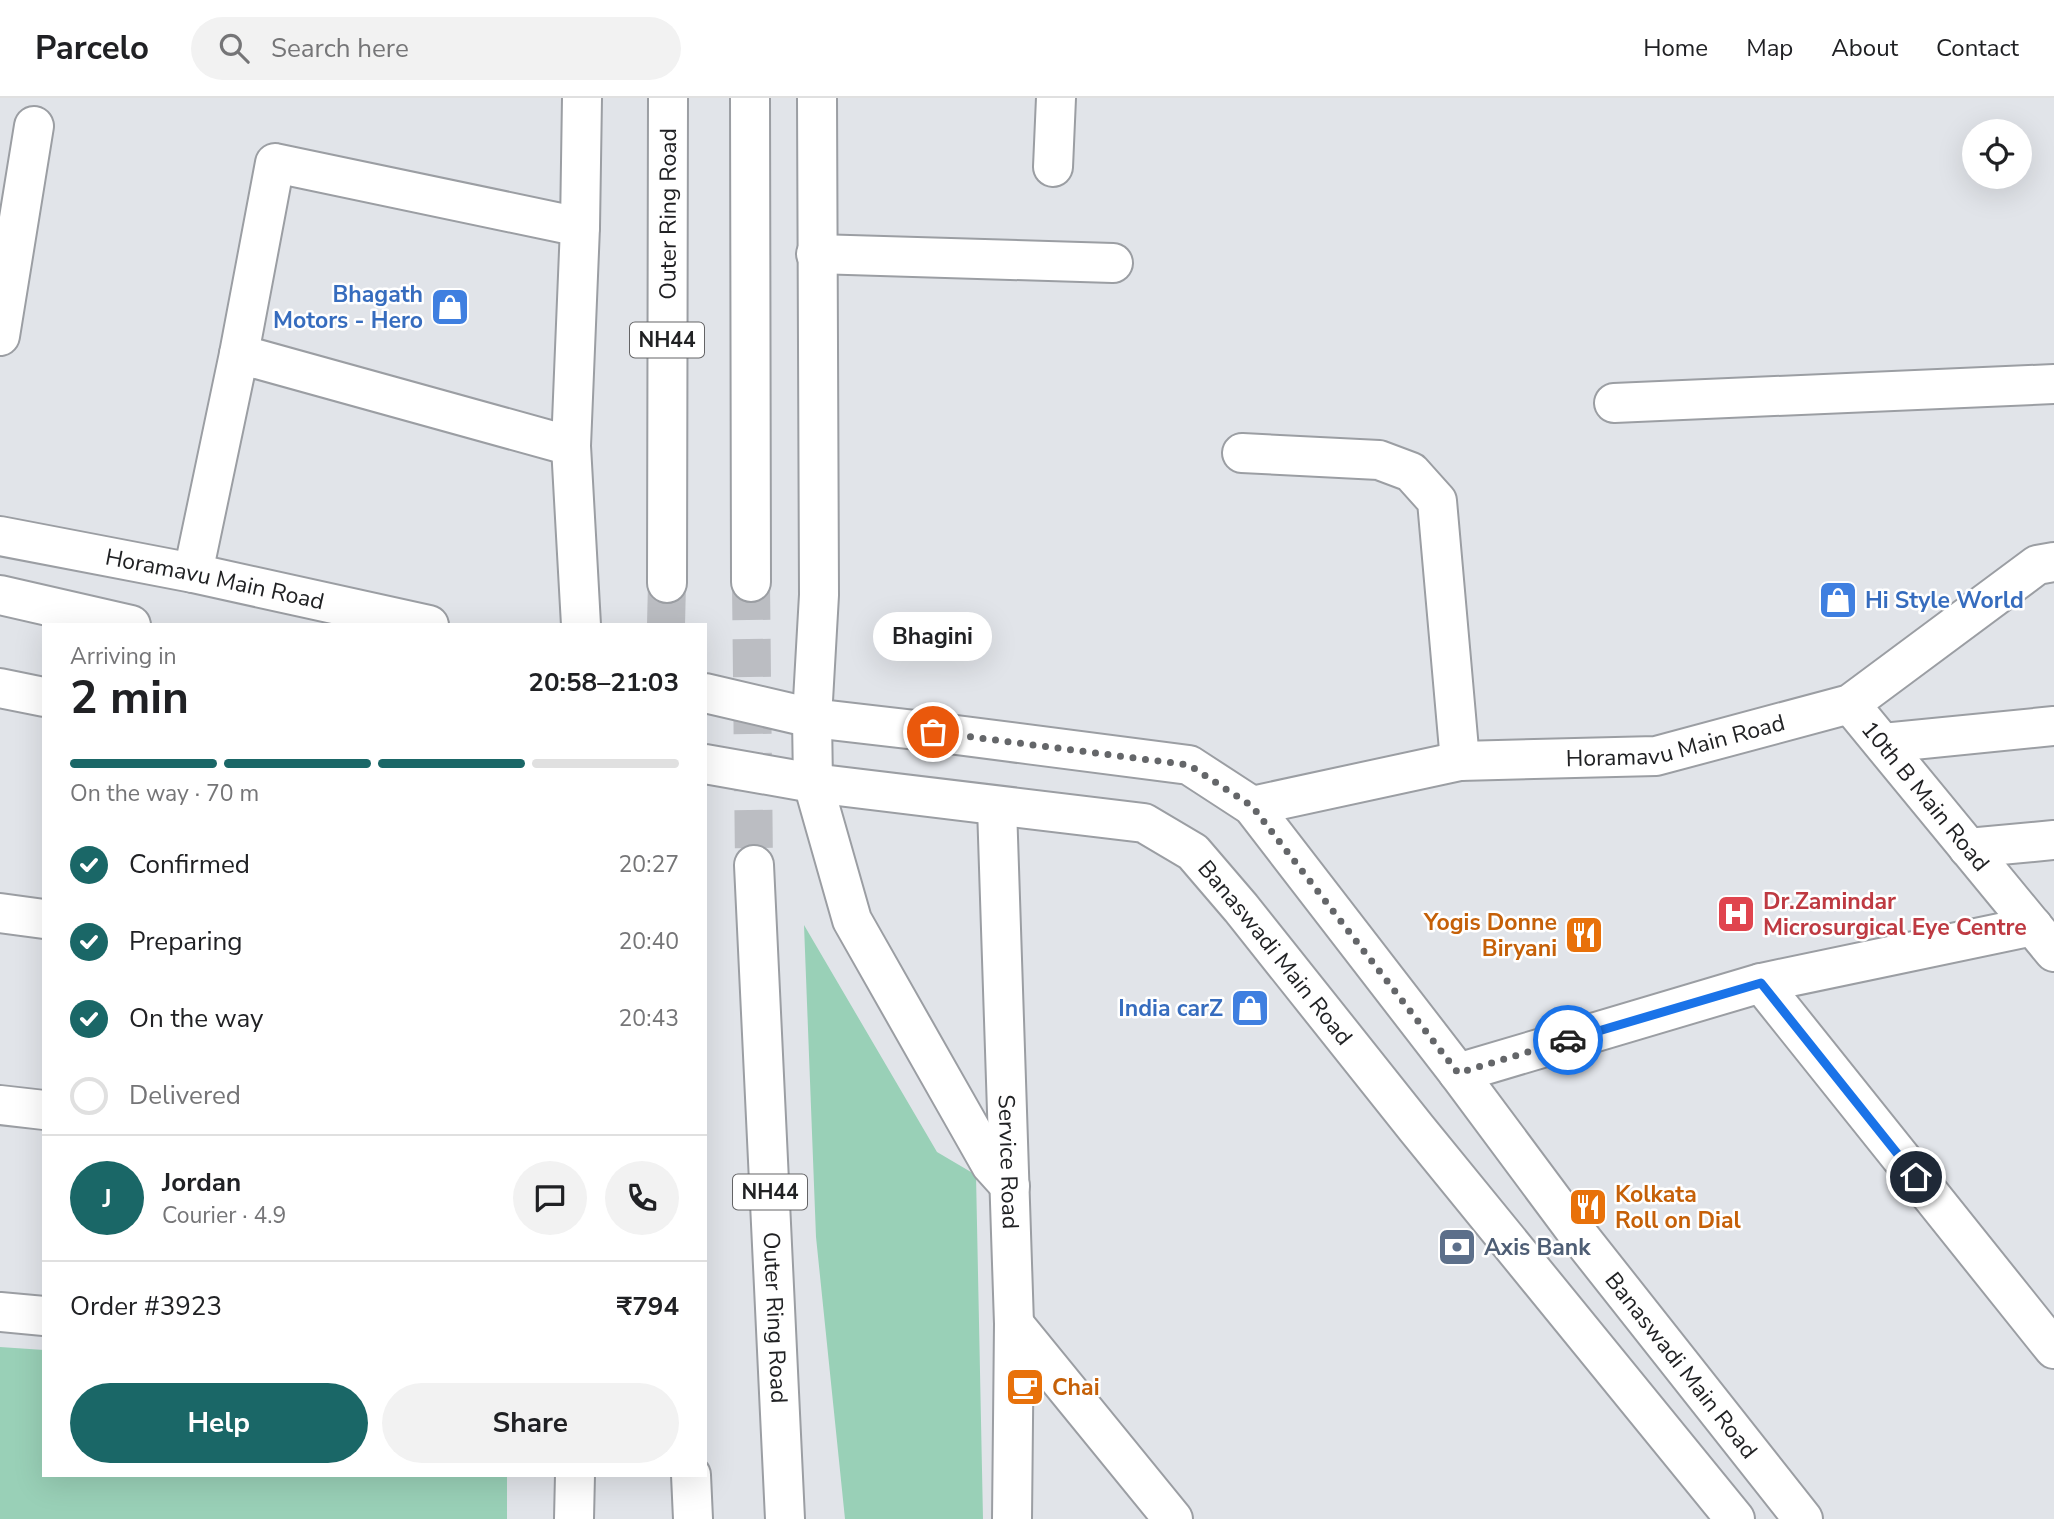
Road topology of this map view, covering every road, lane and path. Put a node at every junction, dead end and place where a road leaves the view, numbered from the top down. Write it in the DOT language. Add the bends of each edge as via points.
graph roads {
  1 [pos="582,98"];
  2 [pos="668,98"];
  3 [pos="750,98"];
  4 [pos="817,98"];
  5 [pos="1056,98"];
  6 [pos="34,126"];
  7 [pos="1054,167"];
  8 [pos="580,227"];
  9 [pos="816,254"];
  10 [pos="1113,263"];
  11 [pos="0,336"];
  12 [pos="239,354"];
  13 [pos="2054,384"];
  14 [pos="1614,403"];
  15 [pos="571,446"];
  16 [pos="1242,453"];
  17 [pos="0,536"];
  18 [pos="2054,562"];
  19 [pos="193,573"];
  20 [pos="751,582"];
  21 [pos="667,583"];
  22 [pos="0,595"];
  23 [pos="122,623"];
  24 [pos="420,623"];
  25 [pos="580,623"];
  26 [pos="0,688"];
  27 [pos="707,693"];
  28 [pos="42,697"];
  29 [pos="1850,704"];
  30 [pos="812,718"];
  31 [pos="2054,726"];
  32 [pos="1883,743"];
  33 [pos="1460,761"];
  34 [pos="707,764"];
  35 [pos="813,783"];
  36 [pos="1252,806"];
  37 [pos="997,807"];
  38 [pos="2054,840"];
  39 [pos="1968,848"];
  40 [pos="754,865"];
  41 [pos="0,913"];
  42 [pos="42,919"];
  43 [pos="2043,939"];
  44 [pos="1761,983"];
  45 [pos="1458,1073"];
  46 [pos="0,1105"];
  47 [pos="42,1110"];
  48 [pos="1010,1186"];
  49 [pos="0,1312"];
  50 [pos="42,1316"];
  51 [pos="1014,1324"];
  52 [pos="2054,1349"];
  53 [pos="575,1477"];
  54 [pos="691,1477"];
  55 [pos="575,1519"];
  56 [pos="693,1519"];
  57 [pos="785,1519"];
  58 [pos="1012,1519"];
  59 [pos="1173,1519"];
  60 [pos="1735,1519"];
  61 [pos="1803,1519"];
  1 -- 8 [label="main road"];
  2 -- 21 [label="main road, Outer Ring Road / NH44"];
  3 -- 20 [label="main road"];
  4 -- 9 [label="main road"];
  5 -- 7 [label="main road"];
  6 -- 11 [label="main road"];
  8 -- 12 [label="main road" via="275,163"];
  8 -- 15 [label="main road"];
  9 -- 10 [label="main road"];
  9 -- 30 [label="main road" via="819,595"];
  12 -- 15 [label="main road"];
  12 -- 19 [label="main road"];
  13 -- 14 [label="main road"];
  15 -- 25 [label="main road"];
  16 -- 33 [label="main road" via="1379,460 1410,472 1437,501"];
  17 -- 19 [label="main road, Horamavu Main Road"];
  18 -- 29 [label="main road, Horamavu Main Road" via="2037,565"];
  19 -- 24 [label="main road, Horamavu Main Road"];
  22 -- 23 [label="main road"];
  26 -- 28 [label="main road"];
  27 -- 30 [label="main road"];
  29 -- 32 [label="main road, 10th B Main Road"];
  29 -- 33 [label="main road, Horamavu Main Road" via="1656,755"];
  30 -- 35 [label="main road"];
  30 -- 36 [label="main road, Banaswadi Main Road" via="1189,765"];
  31 -- 32 [label="main road"];
  32 -- 39 [label="main road, 10th B Main Road"];
  33 -- 36 [label="main road, Horamavu Main Road"];
  34 -- 35 [label="main road"];
  35 -- 37 [label="main road, Banaswadi Main Road"];
  35 -- 48 [label="main road" via="852,920 990,1165"];
  36 -- 45 [label="main road, Banaswadi Main Road"];
  37 -- 48 [label="main road, Service Road"];
  37 -- 60 [label="main road, Banaswadi Main Road" via="1144,823 1193,852"];
  38 -- 39 [label="main road"];
  39 -- 43 [label="main road, 10th B Main Road"];
  40 -- 57 [label="main road, Outer Ring Road / NH44"];
  41 -- 42 [label="main road"];
  43 -- 44 [label="main road"];
  44 -- 45 [label="main road"];
  44 -- 52 [label="main road"];
  45 -- 61 [label="main road, Banaswadi Main Road" via="1577,1233"];
  46 -- 47 [label="main road"];
  48 -- 51 [label="main road, Service Road"];
  49 -- 50 [label="main road"];
  51 -- 58 [label="main road, Service Road"];
  51 -- 59 [label="main road"];
  53 -- 55 [label="main road"];
  54 -- 56 [label="main road"];
}
